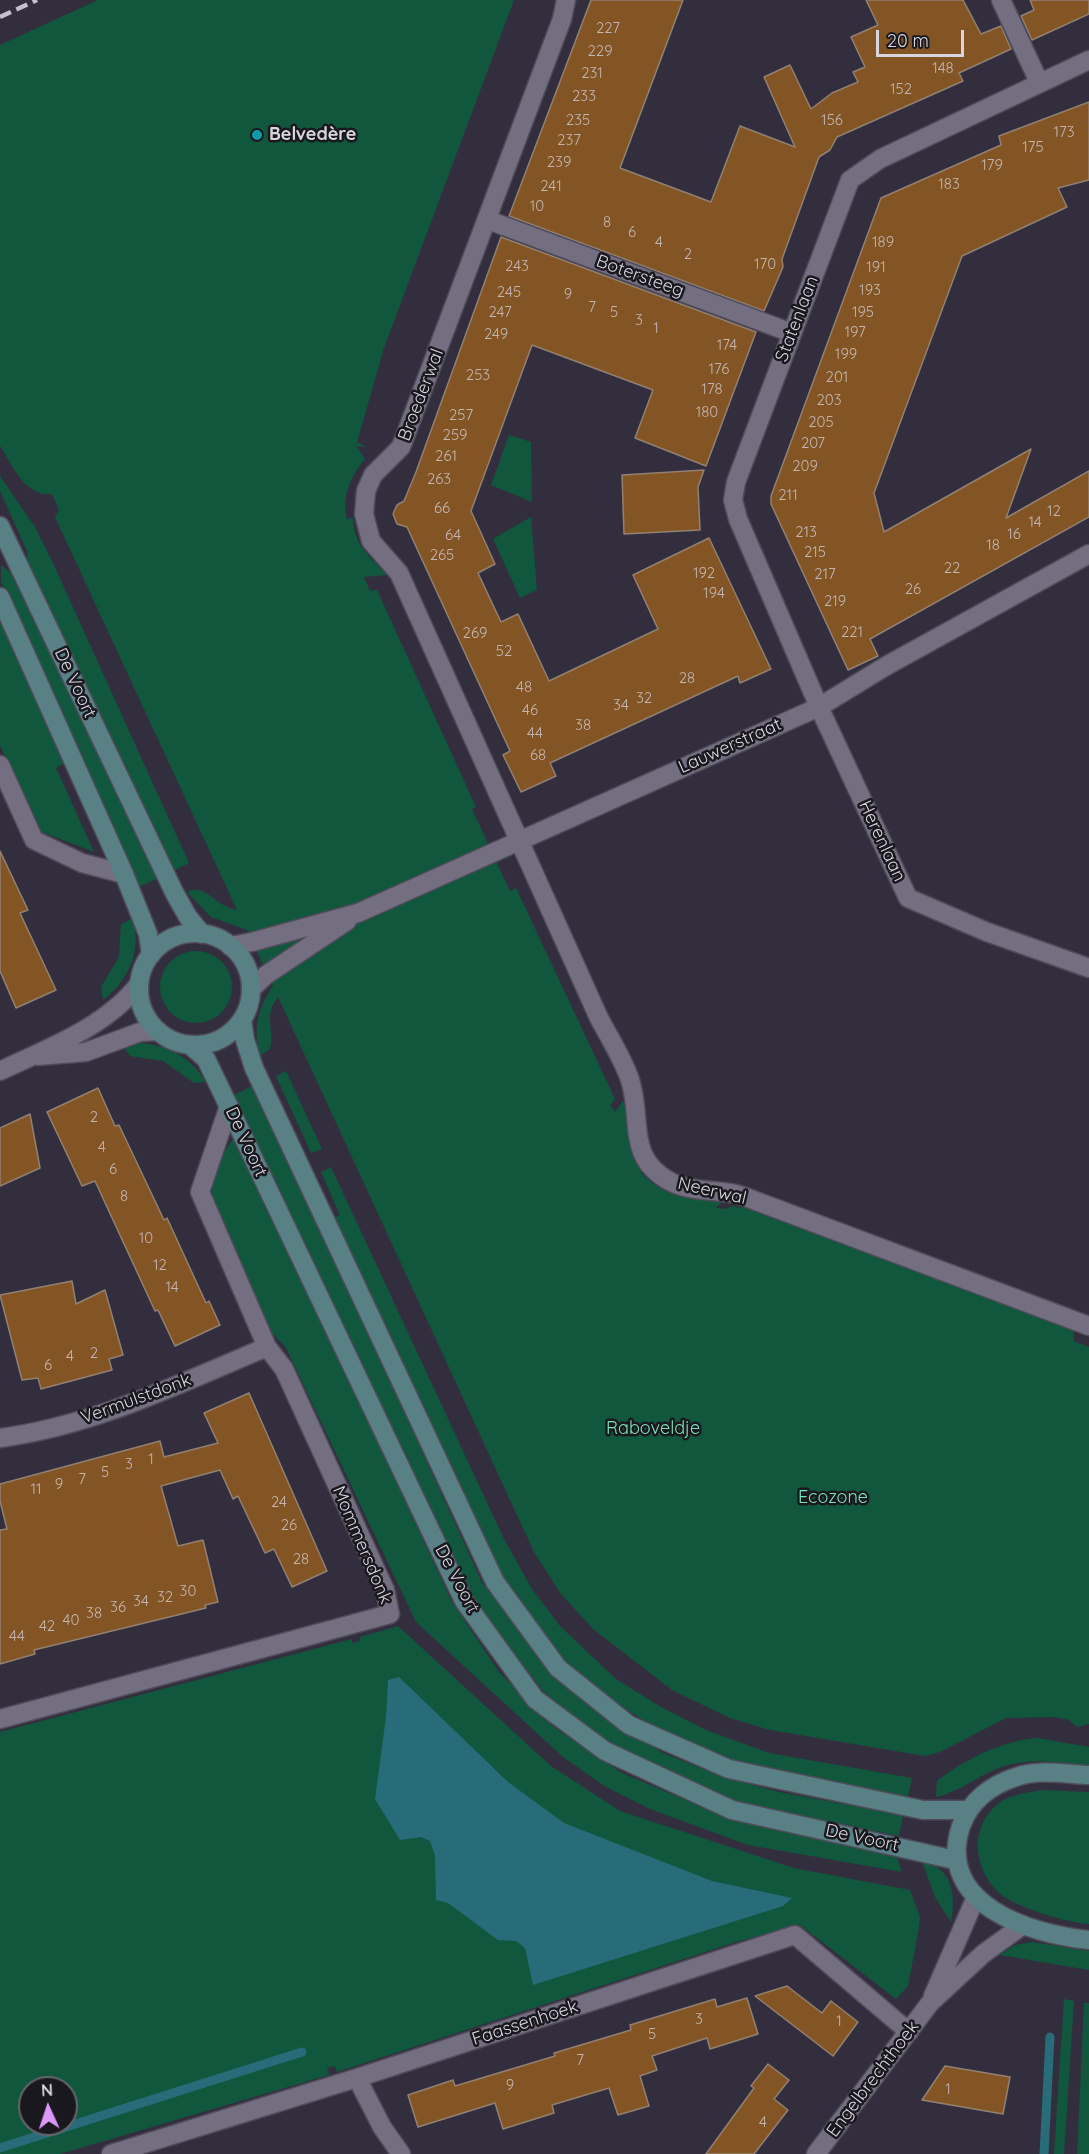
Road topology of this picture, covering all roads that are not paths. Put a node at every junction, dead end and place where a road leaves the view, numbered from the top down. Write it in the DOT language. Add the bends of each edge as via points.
graph roads {
  1 [pos="566,0"];
  2 [pos="1001,0"];
  3 [pos="1089,60"];
  4 [pos="1039,82"];
  5 [pos="488,220"];
  6 [pos="792,333"];
  7 [pos="0,526"];
  8 [pos="1089,554"];
  9 [pos="0,597"];
  10 [pos="819,707"];
  11 [pos="0,765"];
  12 [pos="520,841"];
  13 [pos="124,874"];
  14 [pos="358,913"];
  15 [pos="202,934"];
  16 [pos="230,946"];
  17 [pos="151,955"];
  18 [pos="1089,968"];
  19 [pos="139,984"];
  20 [pos="251,989"];
  21 [pos="242,1020"];
  22 [pos="158,1031"];
  23 [pos="190,1045"];
  24 [pos="31,1056"];
  25 [pos="0,1071"];
  26 [pos="229,1106"];
  27 [pos="1089,1326"];
  28 [pos="267,1347"];
  29 [pos="0,1438"];
  30 [pos="0,1719"];
  31 [pos="1089,1775"];
  32 [pos="966,1810"];
  33 [pos="955,1860"];
  34 [pos="976,1897"];
  35 [pos="1023,1925"];
  36 [pos="1089,1940"];
  37 [pos="930,2003"];
  38 [pos="909,2032"];
  39 [pos="357,2079"];
  40 [pos="820,2152"];
  41 [pos="111,2154"];
  42 [pos="401,2154"];
  1 -- 5 [label="street, Broederwal"];
  2 -- 4 [label="street"];
  3 -- 4 [label="street, Statenlaan"];
  4 -- 6 [label="street, Statenlaan" via="880,159 850,180"];
  5 -- 6 [label="street, Botersteeg"];
  5 -- 12 [label="street, Broederwal" via="401,447 373,475 366,491 364,514 372,541 399,573"];
  6 -- 10 [label="street, Statenlaan" via="733,500"];
  7 -- 15 [label="street, De Voort" via="174,892"];
  8 -- 10 [label="street, Lauwerstraat"];
  9 -- 13 [label="street, De Voort"];
  10 -- 12 [label="street, Lauwerstraat"];
  10 -- 18 [label="street, Herenlaan" via="908,898 987,932"];
  11 -- 13 [label="street" via="34,840 82,862"];
  12 -- 14 [label="street, Lauwerstraat"];
  12 -- 27 [label="street, Neerwal" via="630,1081 637,1137 652,1168 682,1187 732,1193 756,1201"];
  13 -- 17 [label="street, De Voort" via="148,934"];
  14 -- 16 [label="street, Lauwerstraat"];
  14 -- 20 [label="street, Lauwerstraat"];
  15 -- 16 [label="street, De Voort"];
  15 -- 17 [label="street" via="174,938"];
  16 -- 20 [label="street, De Voort" via="242,957"];
  17 -- 19 [label="street"];
  19 -- 22 [label="street" via="143,1010"];
  19 -- 24 [label="street" via="100,1020"];
  20 -- 21 [label="street, De Voort"];
  21 -- 23 [label="street" via="220,1039"];
  21 -- 32 [label="street, De Voort" via="254,1068 495,1582 558,1668 629,1725 729,1769 923,1810"];
  22 -- 23 [label="street, De Voort"];
  22 -- 24 [label="street" via="140,1032 86,1052"];
  23 -- 26 [label="street, De Voort" via="206,1059"];
  24 -- 25 [label="street"];
  26 -- 28 [label="street, Mommersdonk" via="200,1192"];
  26 -- 33 [label="street, De Voort" via="465,1600 535,1699 605,1751 732,1810"];
  28 -- 29 [label="street, Vermulstdonk" via="97,1415"];
  28 -- 30 [label="street, Mommersdonk" via="284,1369 385,1590 390,1614"];
  31 -- 32 [label="street" via="1018,1776 987,1791"];
  32 -- 33 [label="street"];
  33 -- 34 [label="street"];
  34 -- 35 [label="street" via="1005,1918"];
  34 -- 37 [label="street, Engelbrechthoek"];
  35 -- 36 [label="street"];
  35 -- 37 [label="street, Engelbrechthoek" via="983,1954"];
  37 -- 38 [label="street, Engelbrechthoek"];
  38 -- 39 [label="street, Faassenhoek" via="795,1935"];
  38 -- 40 [label="street, Engelbrechthoek"];
  39 -- 41 [label="street, Faassenhoek"];
  39 -- 42 [label="street"];
}
